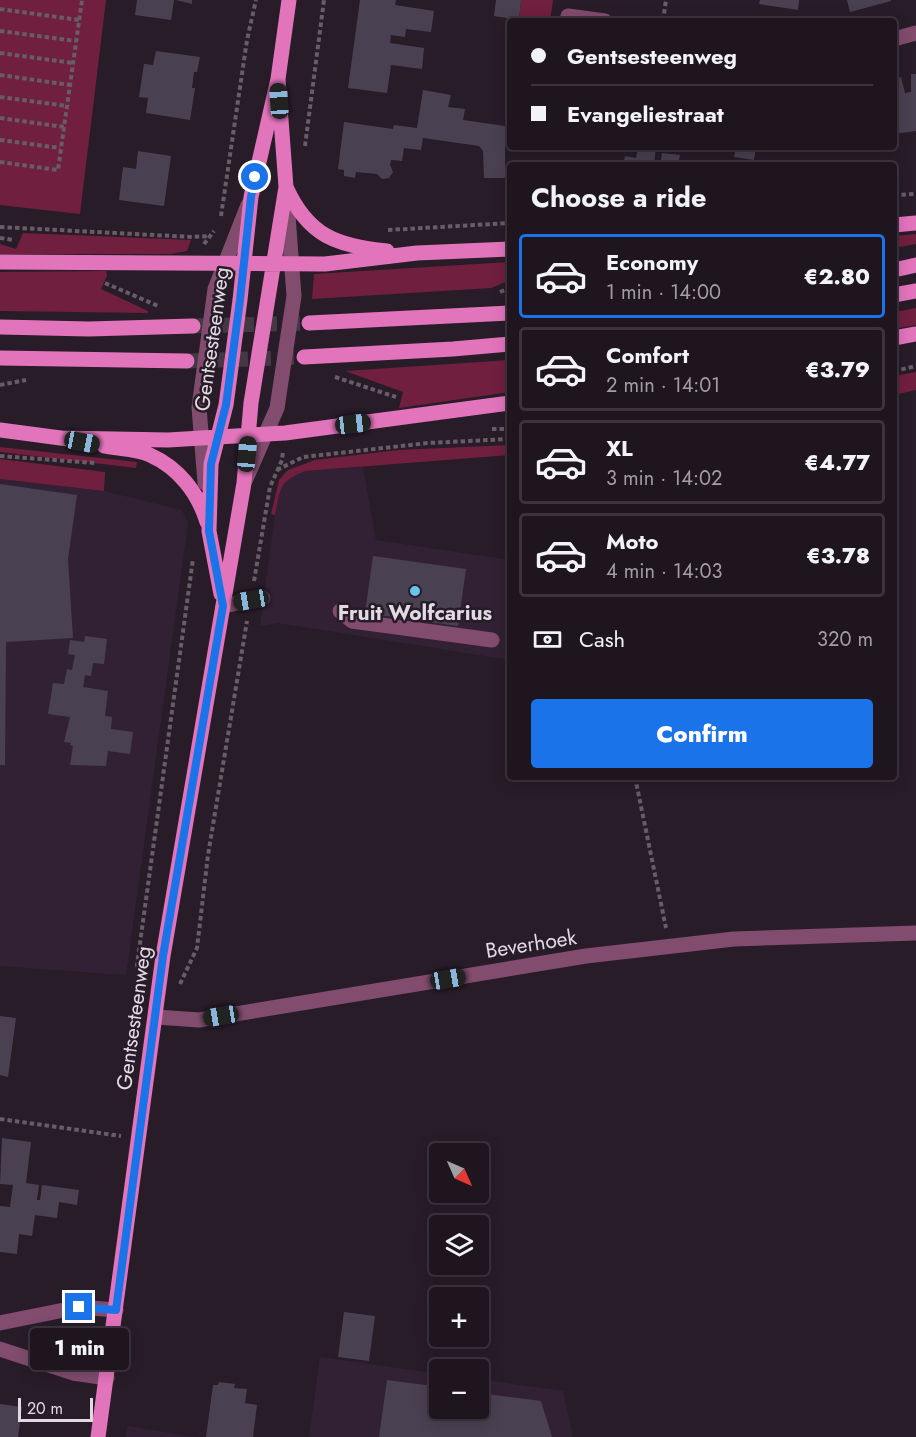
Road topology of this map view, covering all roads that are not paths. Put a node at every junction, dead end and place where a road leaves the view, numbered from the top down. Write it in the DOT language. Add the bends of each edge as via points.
graph roads {
  1 [pos="289,0"];
  2 [pos="568,16"];
  3 [pos="583,18"];
  4 [pos="916,33"];
  5 [pos="897,38"];
  6 [pos="278,79"];
  7 [pos="286,187"];
  8 [pos="251,197"];
  9 [pos="916,223"];
  10 [pos="897,225"];
  11 [pos="507,249"];
  12 [pos="417,253"];
  13 [pos="0,262"];
  14 [pos="226,262"];
  15 [pos="244,263"];
  16 [pos="274,263"];
  17 [pos="291,264"];
  18 [pos="916,265"];
  19 [pos="897,269"];
  20 [pos="916,291"];
  21 [pos="897,294"];
  22 [pos="507,314"];
  23 [pos="309,323"];
  24 [pos="193,326"];
  25 [pos="0,327"];
  26 [pos="916,334"];
  27 [pos="897,337"];
  28 [pos="507,344"];
  29 [pos="304,357"];
  30 [pos="0,358"];
  31 [pos="187,361"];
  32 [pos="507,403"];
  33 [pos="0,430"];
  34 [pos="266,434"];
  35 [pos="248,435"];
  36 [pos="218,437"];
  37 [pos="60,438"];
  38 [pos="201,438"];
  39 [pos="244,483"];
  40 [pos="209,531"];
  41 [pos="257,599"];
  42 [pos="223,606"];
  43 [pos="340,611"];
  44 [pos="492,640"];
  45 [pos="916,933"];
  46 [pos="156,1017"];
  47 [pos="116,1310"];
  48 [pos="0,1323"];
  49 [pos="0,1349"];
  50 [pos="107,1378"];
  51 [pos="98,1437"];
  1 -- 6 [label="main road, Gentsesteenweg"];
  2 -- 3 [label="street"];
  4 -- 5 [label="street"];
  6 -- 7 [label="main road, Gentsesteenweg"];
  6 -- 8 [label="main road, Gentsesteenweg"];
  7 -- 12 [label="main road" via="300,212 331,238 350,246"];
  7 -- 16 [label="main road, Gentsesteenweg"];
  7 -- 17 [label="street"];
  8 -- 14 [label="street"];
  8 -- 15 [label="main road, Gentsesteenweg"];
  9 -- 10 [label="main road"];
  11 -- 12 [label="main road"];
  12 -- 17 [label="main road"];
  13 -- 14 [label="main road"];
  14 -- 15 [label="main road"];
  14 -- 38 [label="street" via="216,289 199,407"];
  15 -- 16 [label="main road"];
  15 -- 36 [label="main road, Gentsesteenweg" via="226,405"];
  16 -- 17 [label="main road"];
  16 -- 35 [label="main road, Gentsesteenweg"];
  17 -- 34 [label="street" via="294,296 277,408"];
  18 -- 19 [label="main road"];
  20 -- 21 [label="main road"];
  22 -- 23 [label="main road"];
  24 -- 25 [label="main road"];
  26 -- 27 [label="main road"];
  28 -- 29 [label="main road"];
  30 -- 31 [label="main road"];
  32 -- 34 [label="main road"];
  33 -- 37 [label="main road"];
  34 -- 35 [label="main road"];
  34 -- 39 [label="street"];
  35 -- 36 [label="main road"];
  35 -- 39 [label="main road, Gentsesteenweg"];
  36 -- 38 [label="main road"];
  36 -- 40 [label="main road, Gentsesteenweg" via="211,464"];
  37 -- 38 [label="main road"];
  37 -- 40 [label="main road" via="149,455 169,466 194,492"];
  38 -- 40 [label="street"];
  39 -- 42 [label="main road, Gentsesteenweg"];
  40 -- 42 [label="main road, Gentsesteenweg"];
  41 -- 42 [label="street"];
  42 -- 46 [label="main road, Gentsesteenweg"];
  43 -- 44 [label="street" via="352,621"];
  45 -- 46 [label="street, Beverhoek" via="734,939 670,946 586,956 199,1020"];
  46 -- 47 [label="main road, Gentsesteenweg"];
  47 -- 48 [label="street" via="79,1307"];
  47 -- 50 [label="main road, Gentsesteenweg"];
  49 -- 50 [label="street" via="73,1373"];
  50 -- 51 [label="main road, Gentsesteenweg"];
}
